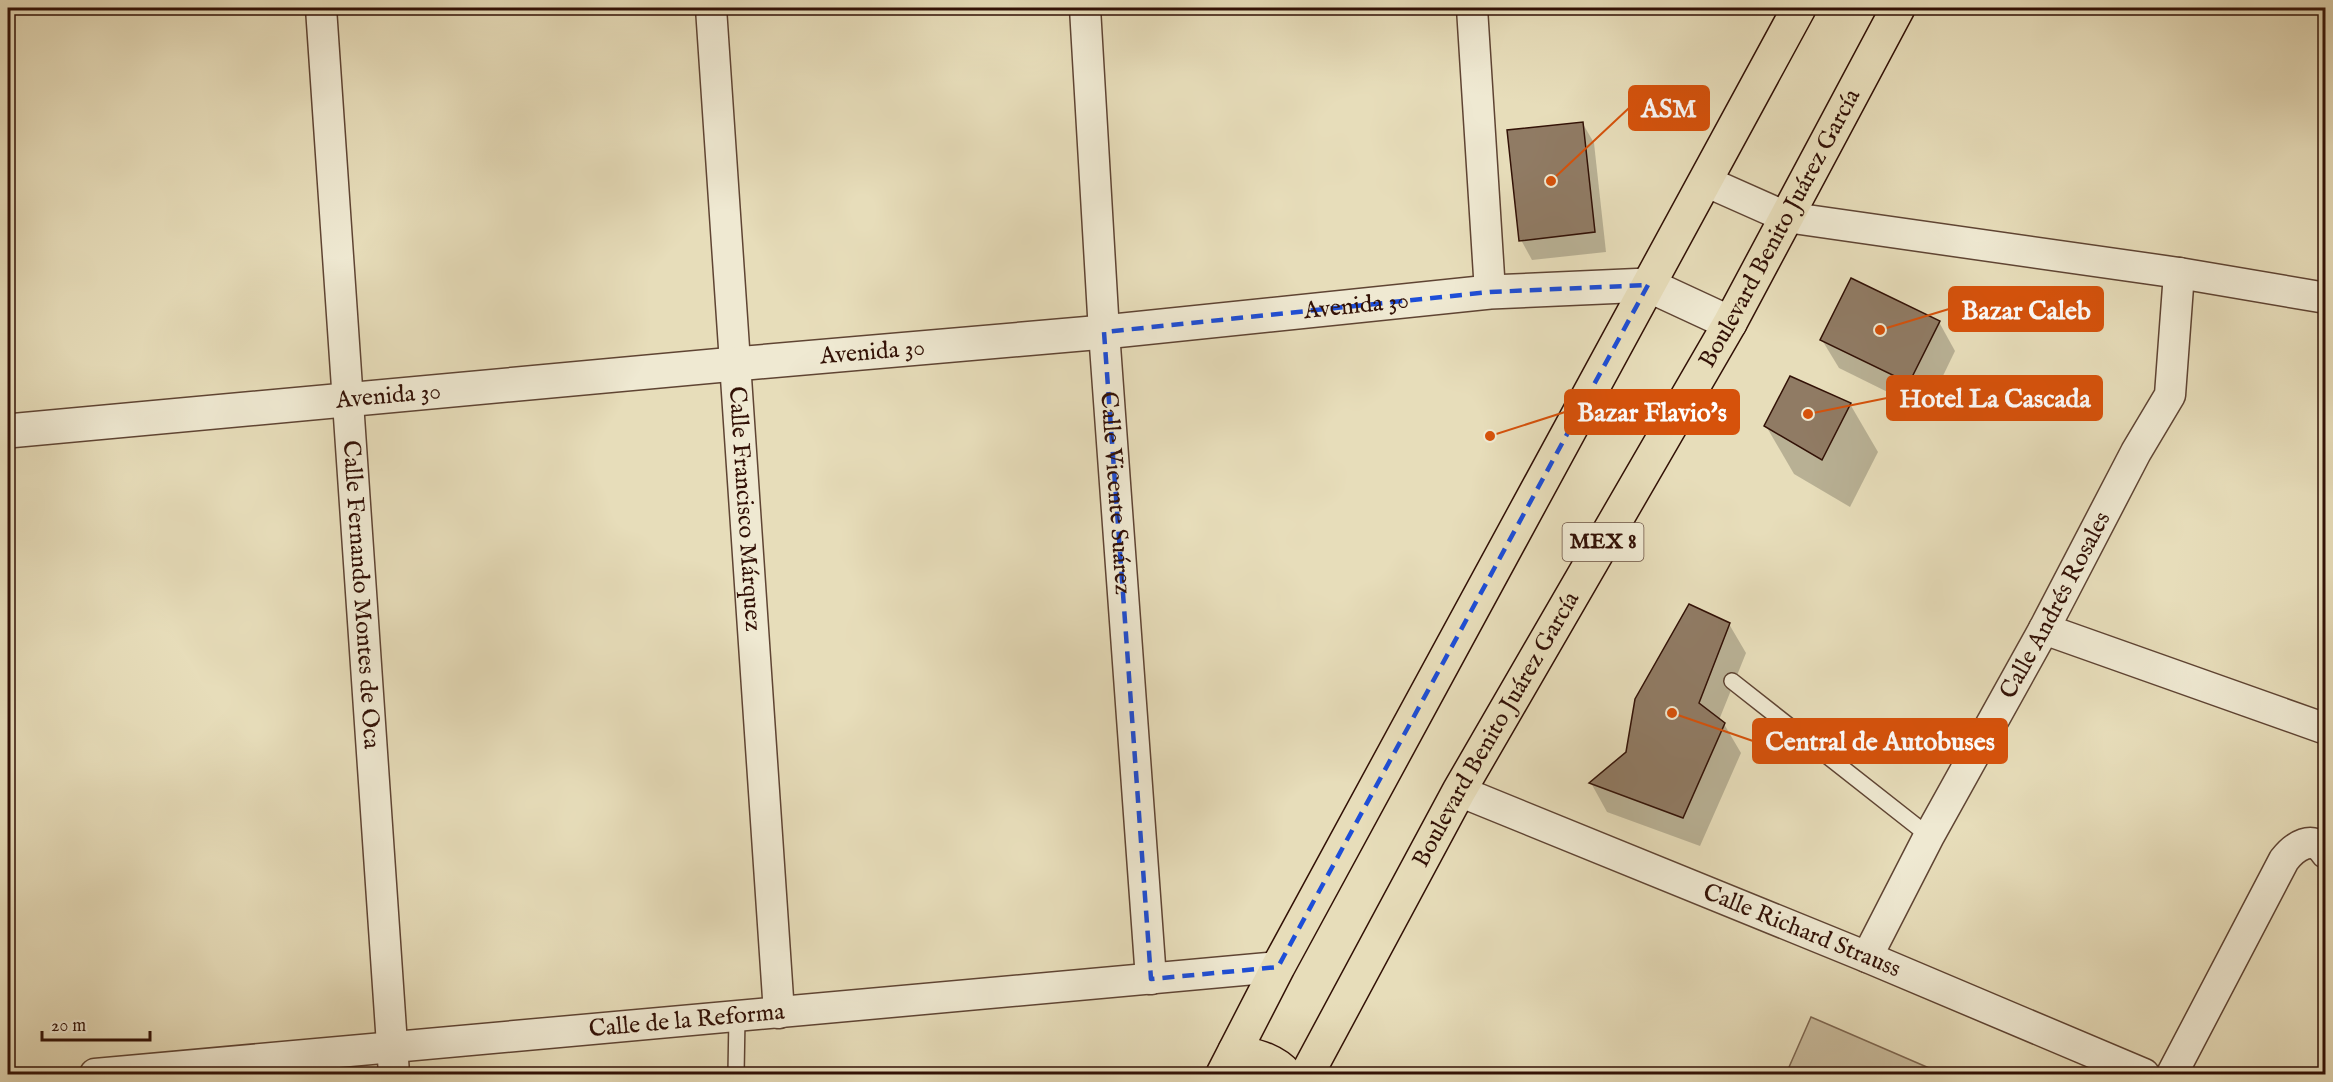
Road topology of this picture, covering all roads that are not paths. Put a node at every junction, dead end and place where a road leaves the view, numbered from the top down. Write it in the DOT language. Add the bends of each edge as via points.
graph roads {
  1 [pos="321,8"];
  2 [pos="711,8"];
  3 [pos="1085,8"];
  4 [pos="1472,8"];
  5 [pos="1799,8"];
  6 [pos="1898,8"];
  7 [pos="1705,181"];
  8 [pos="1786,217"];
  9 [pos="2179,273"];
  10 [pos="1648,285"];
  11 [pos="1490,292"];
  12 [pos="2325,298"];
  13 [pos="1730,323"];
  14 [pos="1104,332"];
  15 [pos="735,364"];
  16 [pos="348,400"];
  17 [pos="8,431"];
  18 [pos="2044,629"];
  19 [pos="1732,681"];
  20 [pos="2325,729"];
  21 [pos="1459,791"];
  22 [pos="1929,836"];
  23 [pos="2325,853"];
  24 [pos="1867,957"];
  25 [pos="1278,967"];
  26 [pos="1151,979"];
  27 [pos="779,1012"];
  28 [pos="737,1017"];
  29 [pos="393,1061"];
  30 [pos="1229,1063"];
  31 [pos="95,1074"];
  32 [pos="736,1074"];
  33 [pos="1286,1074"];
  34 [pos="1306,1074"];
  35 [pos="2144,1074"];
  36 [pos="2172,1074"];
  1 -- 16 [label="street, Calle Fernando Montes de Oca"];
  2 -- 15 [label="street, Calle Francisco Márquez"];
  3 -- 14 [label="street, Calle Vicente Suárez"];
  4 -- 11 [label="street"];
  5 -- 7 [label="main road"];
  6 -- 8 [label="main road, Boulevard Benito Juárez García / MEX 8"];
  7 -- 8 [label="street"];
  7 -- 10 [label="main road"];
  8 -- 9 [label="street"];
  8 -- 13 [label="main road, Boulevard Benito Juárez García / MEX 8"];
  9 -- 12 [label="street"];
  9 -- 18 [label="street, Calle Andrés Rosales" via="2170,395"];
  10 -- 11 [label="street, Avenida 30"];
  10 -- 13 [label="street, Avenida 30"];
  10 -- 25 [label="main road"];
  11 -- 14 [label="street, Avenida 30"];
  13 -- 21 [label="main road, Boulevard Benito Juárez García / MEX 8"];
  14 -- 15 [label="street, Avenida 30"];
  14 -- 26 [label="street, Calle Vicente Suárez"];
  15 -- 16 [label="street, Avenida 30"];
  15 -- 27 [label="street, Calle Francisco Márquez"];
  16 -- 17 [label="street, Avenida 30"];
  16 -- 29 [label="street, Calle Fernando Montes de Oca"];
  18 -- 20 [label="street"];
  18 -- 22 [label="street, Calle Andrés Rosales"];
  19 -- 22 [label="lane"];
  21 -- 24 [label="street, Calle Richard Strauss"];
  21 -- 34 [label="main road, Boulevard Benito Juárez García / MEX 8"];
  22 -- 24 [label="street, Calle Andrés Rosales"];
  23 -- 36 [label="street" via="2317,844 2304,843 2284,860"];
  24 -- 35 [label="street, Calle Richard Strauss"];
  25 -- 26 [label="street, Calle de la Reforma"];
  25 -- 30 [label="main road"];
  26 -- 27 [label="street, Calle de la Reforma"];
  27 -- 28 [label="street, Calle de la Reforma"];
  28 -- 29 [label="street, Calle de la Reforma"];
  28 -- 32 [label="lane"];
  29 -- 31 [label="street, Calle de la Reforma"];
  30 -- 33 [label="main road" via="1262,1058"];
}
